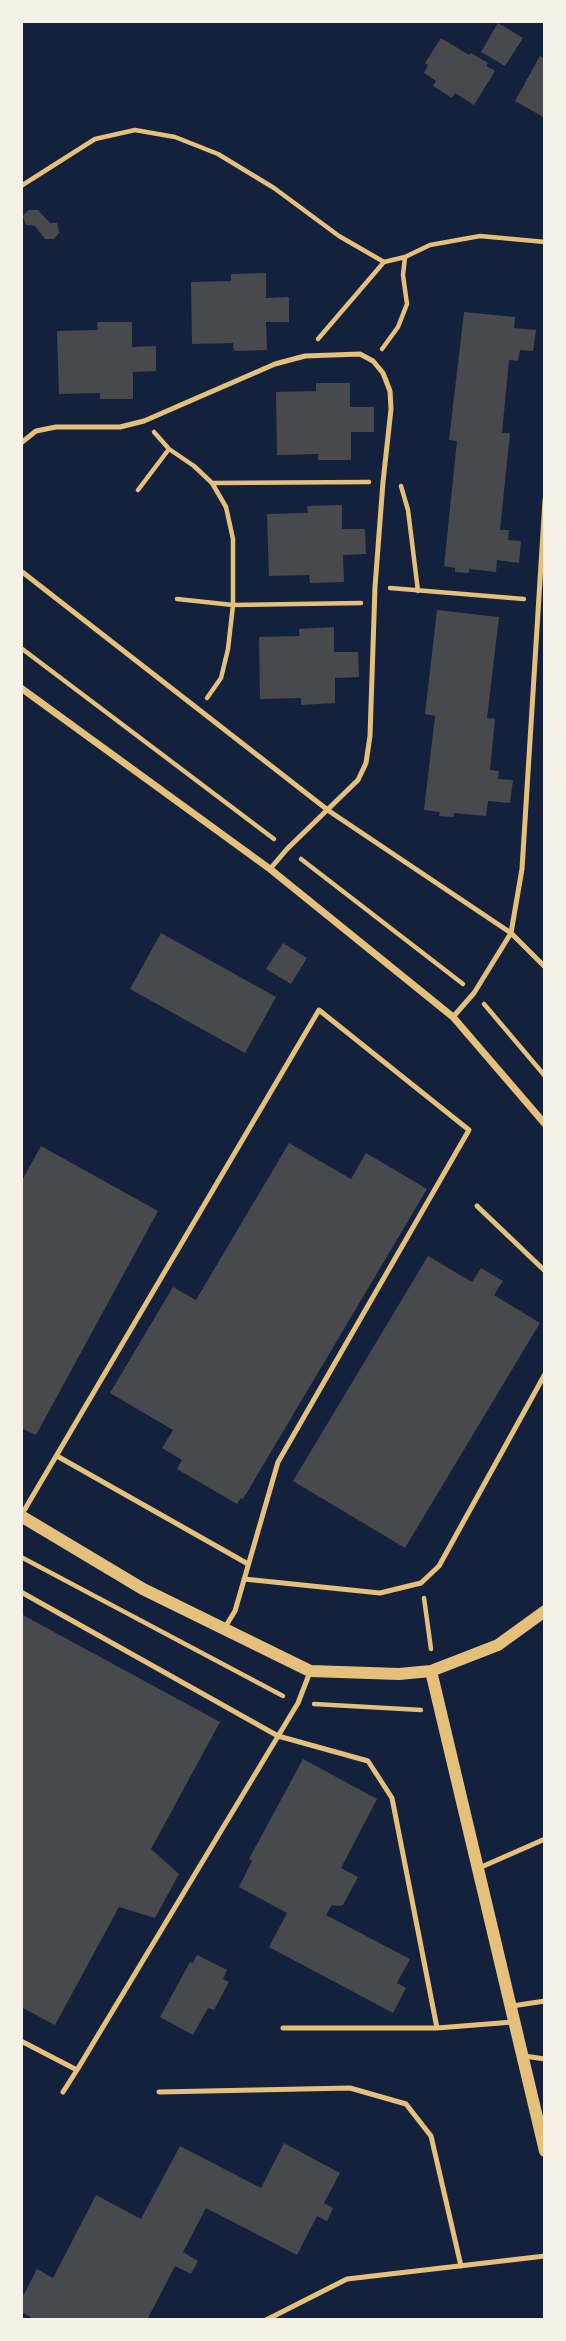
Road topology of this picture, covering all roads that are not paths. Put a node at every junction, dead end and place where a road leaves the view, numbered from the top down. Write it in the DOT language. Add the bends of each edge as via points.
graph roads {
  1 [pos="21,443"];
  2 [pos="545,500"];
  3 [pos="21,571"];
  4 [pos="21,688"];
  5 [pos="329,811"];
  6 [pos="270,869"];
  7 [pos="511,933"];
  8 [pos="545,967"];
  9 [pos="453,1017"];
  10 [pos="545,1124"];
  11 [pos="477,1206"];
  12 [pos="545,1271"];
  13 [pos="545,1374"];
  14 [pos="57,1456"];
  15 [pos="21,1516"];
  16 [pos="248,1564"];
  17 [pos="244,1579"];
  18 [pos="21,1592"];
  19 [pos="545,1611"];
  20 [pos="223,1629"];
  21 [pos="310,1671"];
  22 [pos="431,1671"];
  23 [pos="278,1736"];
  24 [pos="545,1839"];
  25 [pos="479,1868"];
  26 [pos="545,2001"];
  27 [pos="512,2006"];
  28 [pos="516,2022"];
  29 [pos="283,2028"];
  30 [pos="437,2028"];
  31 [pos="21,2041"];
  32 [pos="524,2056"];
  33 [pos="545,2060"];
  34 [pos="77,2070"];
  35 [pos="63,2092"];
  36 [pos="159,2092"];
  37 [pos="545,2151"];
  38 [pos="545,2256"];
  39 [pos="461,2266"];
  40 [pos="266,2320"];
  1 -- 5 [label="lane" via="36,431 57,427 120,427 144,421 275,364 305,356 360,354 373,361 390,391 391,410 375,587 370,736 358,780"];
  2 -- 7 [label="lane" via="522,869"];
  3 -- 5 [label="lane"];
  4 -- 6 [label="street"];
  5 -- 6 [label="lane"];
  5 -- 7 [label="lane"];
  6 -- 9 [label="street"];
  7 -- 8 [label="lane"];
  7 -- 9 [label="lane" via="474,993"];
  9 -- 10 [label="street"];
  11 -- 12 [label="lane"];
  13 -- 17 [label="lane" via="439,1566 422,1583 380,1593"];
  14 -- 15 [label="lane"];
  14 -- 16 [label="lane"];
  14 -- 16 [label="lane" via="319,1010 469,1130 278,1462"];
  15 -- 20 [label="street" via="143,1589"];
  16 -- 17 [label="lane"];
  17 -- 20 [label="lane" via="235,1611"];
  18 -- 23 [label="lane"];
  19 -- 22 [label="street" via="498,1645"];
  20 -- 21 [label="street"];
  21 -- 22 [label="street"];
  21 -- 23 [label="lane"];
  22 -- 25 [label="street"];
  23 -- 30 [label="lane" via="368,1760 392,1798"];
  23 -- 34 [label="lane"];
  24 -- 25 [label="lane"];
  25 -- 27 [label="street"];
  26 -- 27 [label="lane"];
  27 -- 28 [label="street"];
  28 -- 30 [label="lane"];
  28 -- 32 [label="street"];
  29 -- 30 [label="lane"];
  31 -- 34 [label="lane"];
  32 -- 33 [label="lane"];
  32 -- 37 [label="street"];
  34 -- 35 [label="lane"];
  36 -- 39 [label="lane" via="350,2088 406,2104 431,2136"];
  38 -- 39 [label="lane"];
  39 -- 40 [label="lane" via="347,2278"];
}
